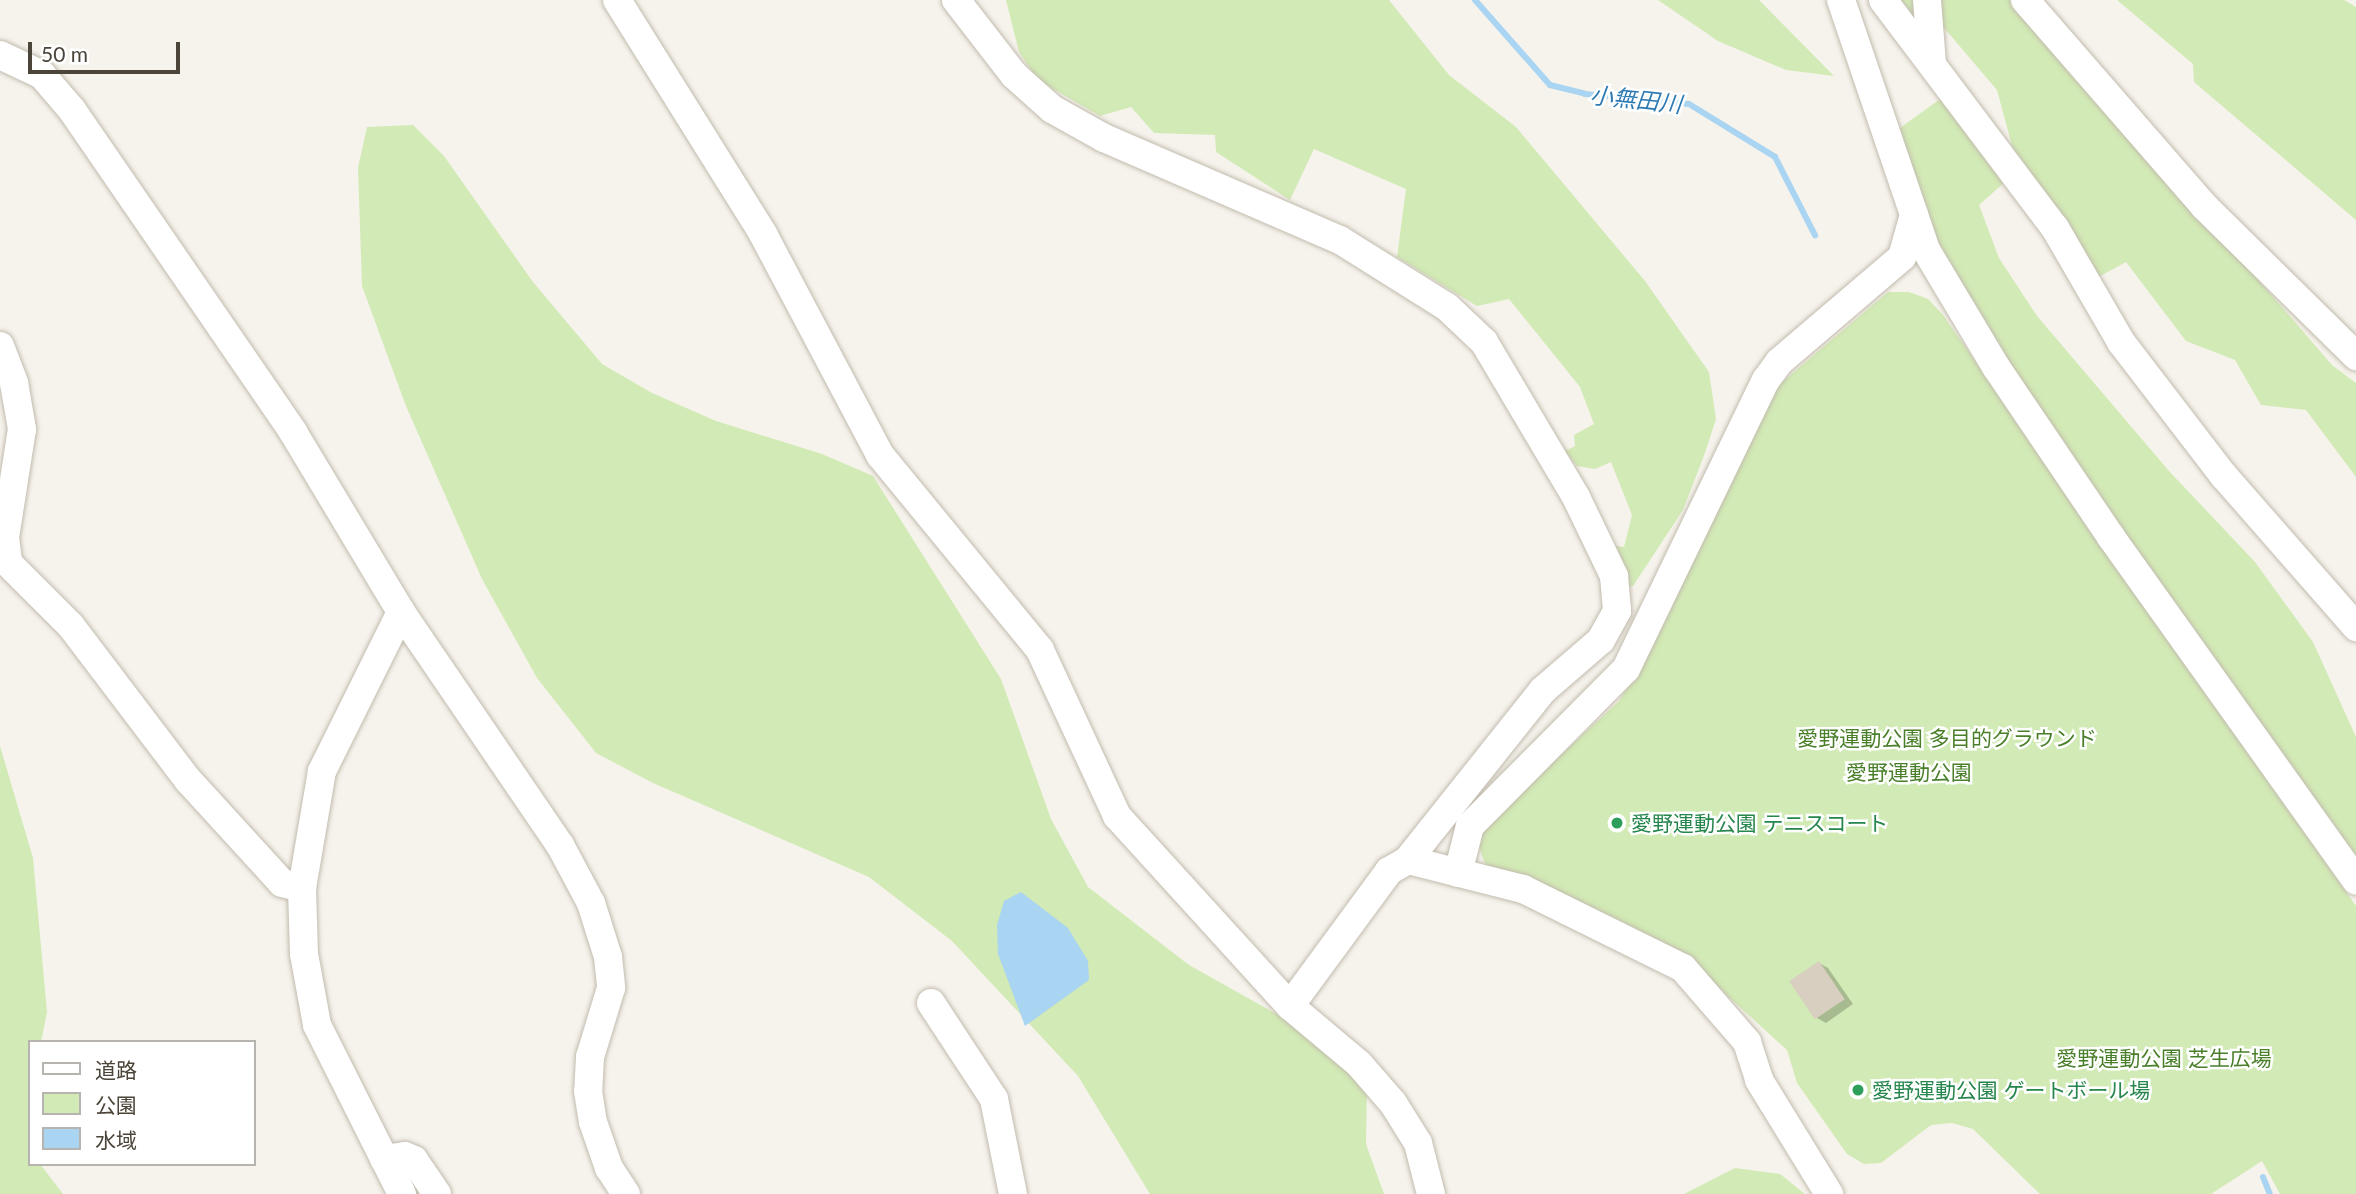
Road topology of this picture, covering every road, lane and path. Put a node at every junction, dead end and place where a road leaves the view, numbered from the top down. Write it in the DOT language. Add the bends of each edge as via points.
graph roads {
  1 [pos="617,0"];
  2 [pos="956,0"];
  3 [pos="1841,0"];
  4 [pos="1927,0"];
  5 [pos="2025,0"];
  6 [pos="1889,8"];
  7 [pos="1851,34"];
  8 [pos="0,55"];
  9 [pos="1932,63"];
  10 [pos="1914,215"];
  11 [pos="1882,278"];
  12 [pos="1950,289"];
  13 [pos="0,346"];
  14 [pos="2356,356"];
  15 [pos="401,612"];
  16 [pos="2356,626"];
  17 [pos="1408,860"];
  18 [pos="1458,873"];
  19 [pos="2356,880"];
  20 [pos="302,888"];
  21 [pos="931,1003"];
  22 [pos="1290,1006"];
  23 [pos="384,1159"];
  24 [pos="402,1194"];
  25 [pos="437,1194"];
  26 [pos="626,1194"];
  27 [pos="1013,1194"];
  28 [pos="1431,1194"];
  29 [pos="1829,1194"];
  1 -- 22 [label="street" via="763,234 880,456 1040,650 1117,816 1133,839 1245,951"];
  2 -- 17 [label="street" via="1014,75 1052,108 1104,138 1340,240 1447,307 1484,342 1576,497 1614,576 1617,611 1612,626 1588,654 1543,691"];
  3 -- 7 [label="street"];
  4 -- 9 [label="street"];
  5 -- 14 [label="street" via="2204,206"];
  6 -- 7 [label="street" via="1859,21"];
  6 -- 9 [label="street"];
  7 -- 10 [label="street"];
  8 -- 15 [label="street" via="42,75 72,110 293,432"];
  9 -- 16 [label="street" via="2055,228 2121,342 2224,476"];
  10 -- 11 [label="street" via="1902,257"];
  10 -- 12 [label="street" via="1926,250"];
  11 -- 12 [label="street" via="1917,277"];
  11 -- 18 [label="street" via="1779,362 1766,380 1626,669 1470,826"];
  12 -- 19 [label="street" via="2112,537"];
  13 -- 20 [label="street" via="22,429 5,537 8,562 71,626 188,780 282,883"];
  15 -- 20 [label="street" via="322,771"];
  15 -- 26 [label="street" via="560,845 591,903 608,957 611,988 590,1056 588,1091 609,1168"];
  17 -- 18 [label="street"];
  17 -- 22 [label="street" via="1389,871"];
  18 -- 29 [label="street" via="1523,889 1683,968 1748,1042 1759,1080"];
  20 -- 23 [label="street" via="304,954 317,1025"];
  21 -- 27 [label="street" via="994,1099"];
  22 -- 28 [label="street" via="1359,1064 1393,1103 1418,1143"];
  23 -- 24 [label="street"];
  23 -- 25 [label="street" via="392,1155 414,1160"];
}
